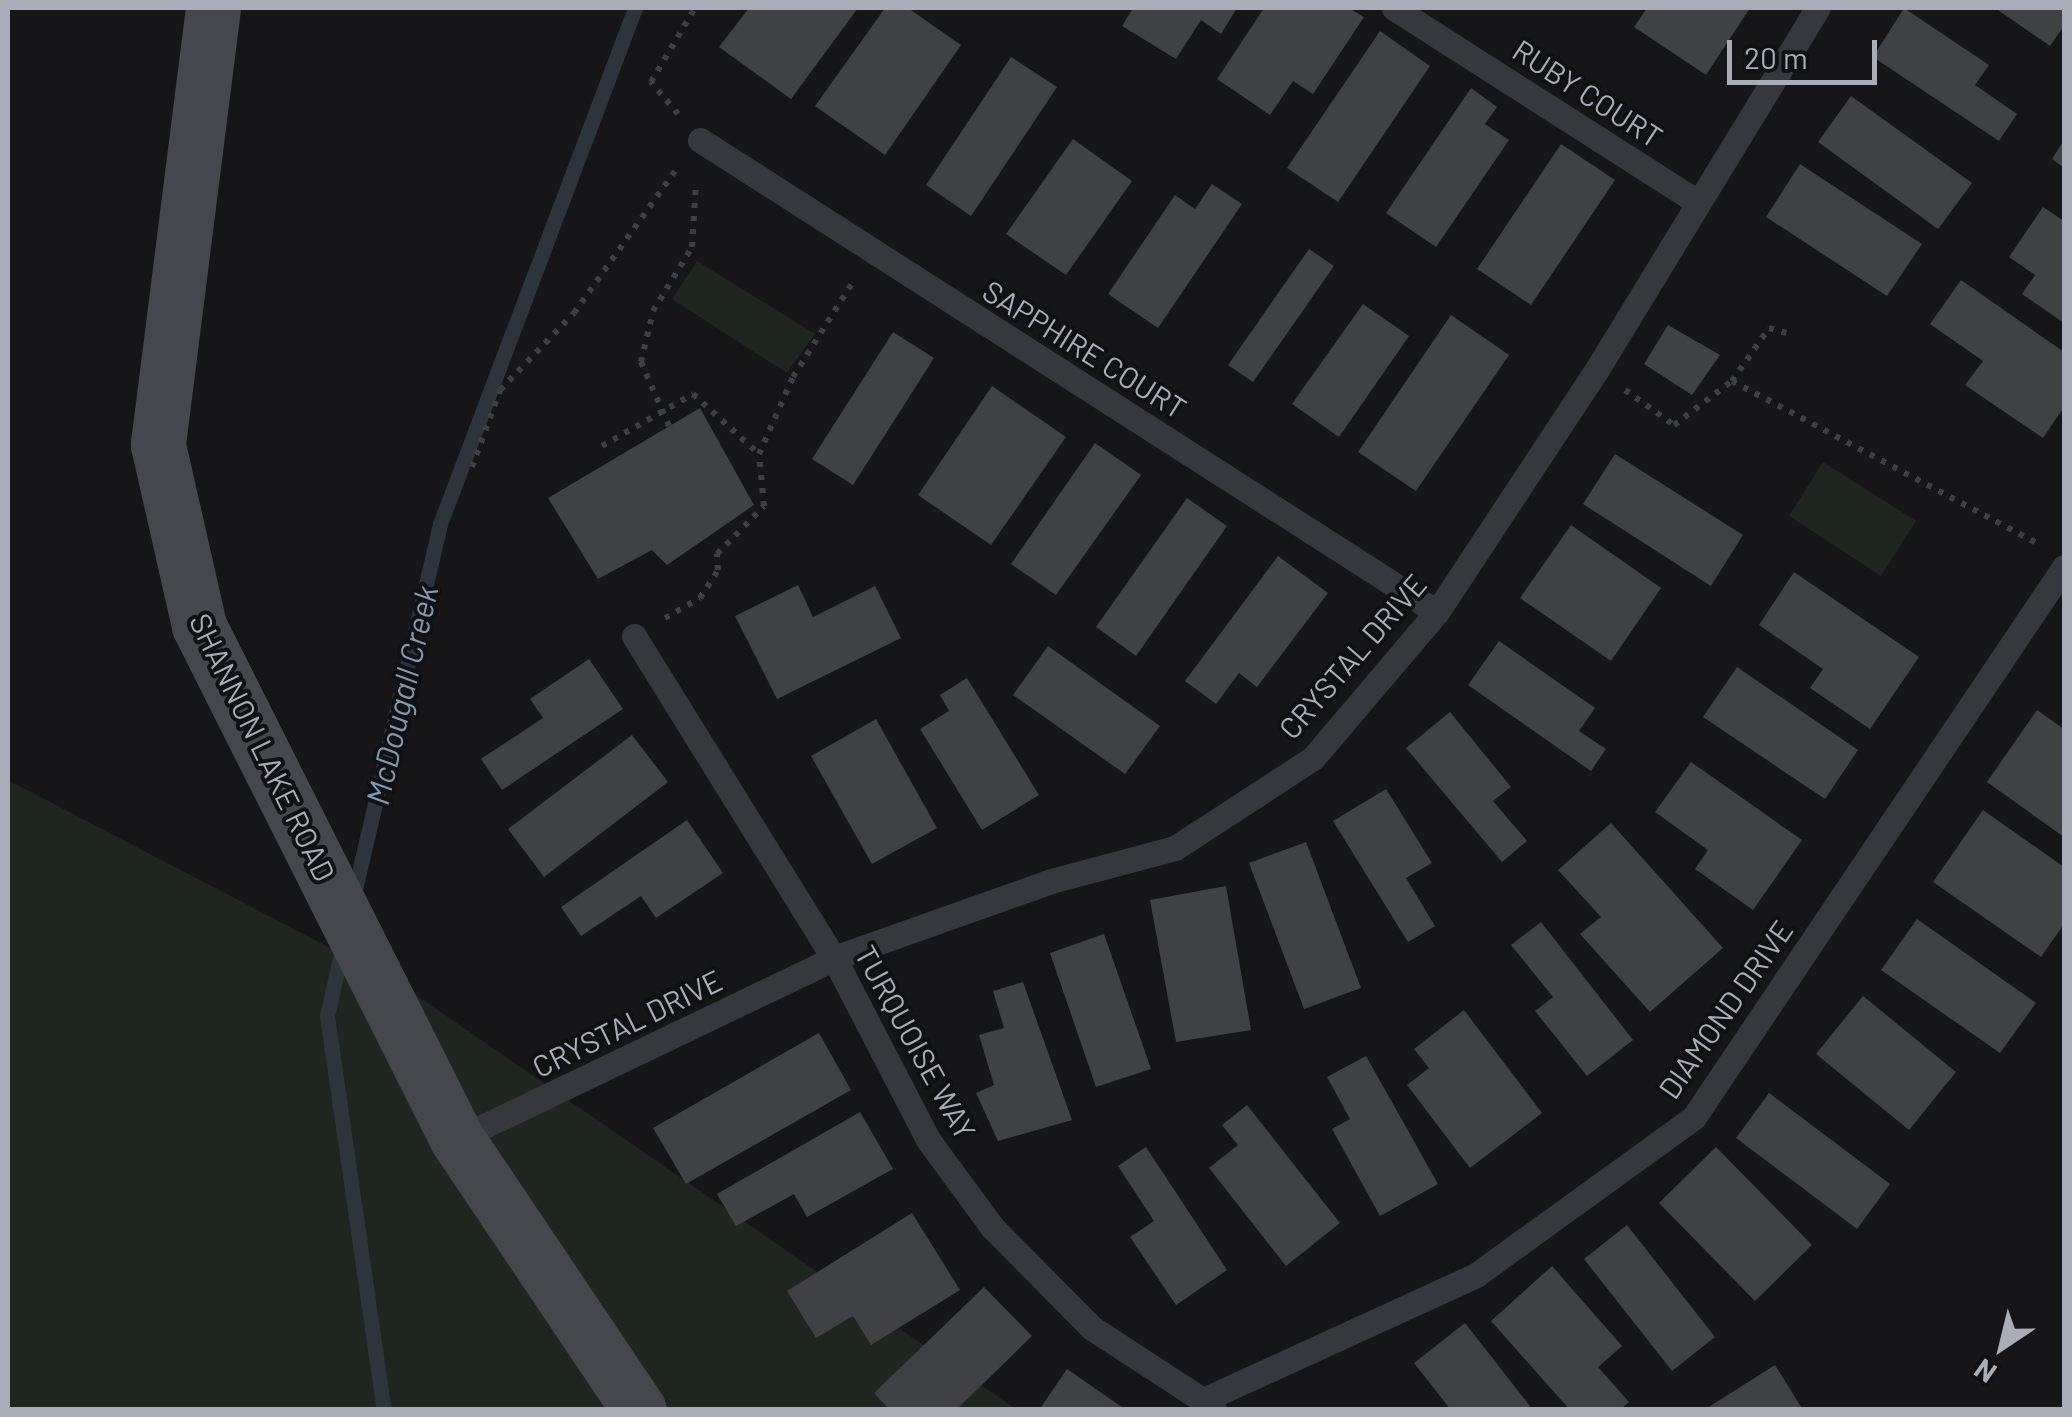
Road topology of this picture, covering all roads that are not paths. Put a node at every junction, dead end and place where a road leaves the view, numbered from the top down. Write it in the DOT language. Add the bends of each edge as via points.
graph roads {
  1 [pos="213,8"];
  2 [pos="1394,8"];
  3 [pos="1818,8"];
  4 [pos="700,140"];
  5 [pos="1696,201"];
  6 [pos="2056,558"];
  7 [pos="1437,612"];
  8 [pos="634,636"];
  9 [pos="834,958"];
  10 [pos="457,1139"];
  11 [pos="1209,1405"];
  12 [pos="639,1410"];
  1 -- 10 [label="main road, SHANNON LAKE ROAD" via="158,445 199,626"];
  2 -- 5 [label="lane, RUBY COURT"];
  3 -- 5 [label="lane, CRYSTAL DRIVE"];
  4 -- 7 [label="lane, SAPPHIRE COURT"];
  5 -- 7 [label="lane, CRYSTAL DRIVE" via="1596,371"];
  6 -- 11 [label="lane, DIAMOND DRIVE" via="1694,1116 1476,1275"];
  7 -- 9 [label="lane, CRYSTAL DRIVE" via="1313,758 1175,848 1051,881"];
  8 -- 9 [label="lane, TURQUOISE WAY"];
  9 -- 10 [label="lane, CRYSTAL DRIVE"];
  9 -- 11 [label="lane, TURQUOISE WAY" via="928,1141 993,1228 1092,1328"];
  10 -- 12 [label="main road, SHANNON LAKE ROAD"];
}
